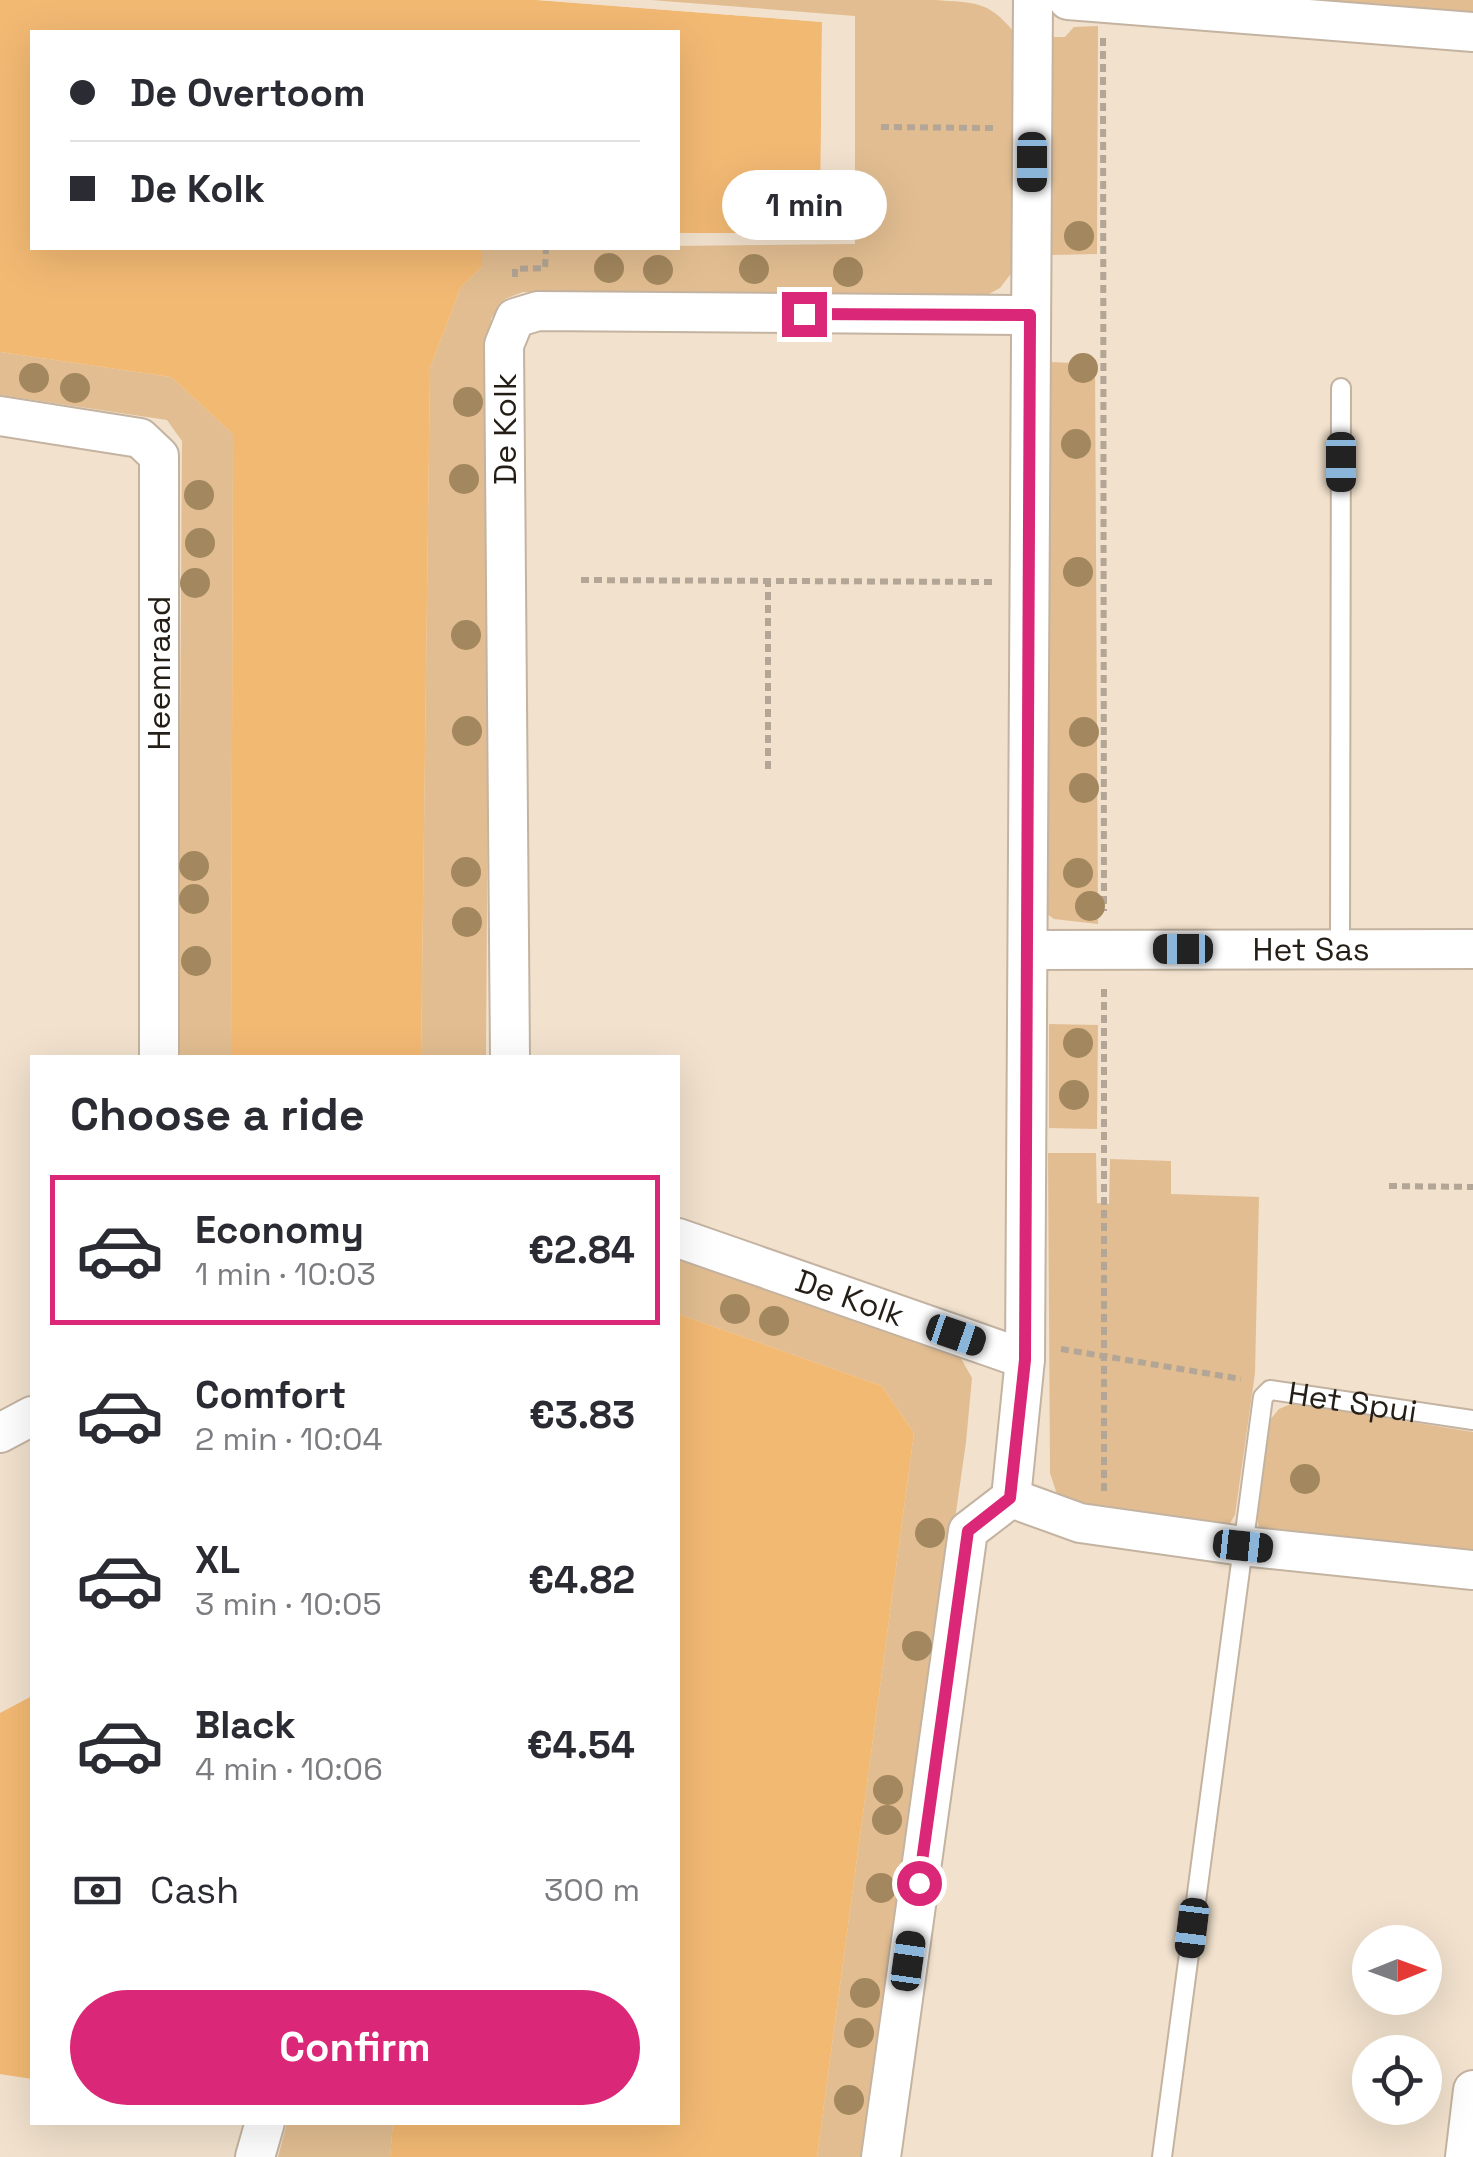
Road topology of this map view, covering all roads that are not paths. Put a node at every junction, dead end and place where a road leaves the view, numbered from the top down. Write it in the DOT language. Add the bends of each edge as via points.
graph roads {
  1 [pos="1033,0"];
  2 [pos="1085,1"];
  3 [pos="1473,32"];
  4 [pos="1030,315"];
  5 [pos="1341,388"];
  6 [pos="0,416"];
  7 [pos="1340,948"];
  8 [pos="1473,948"];
  9 [pos="1029,950"];
  10 [pos="159,1055"];
  11 [pos="510,1055"];
  12 [pos="680,1239"];
  13 [pos="1025,1353"];
  14 [pos="30,1417"];
  15 [pos="1473,1420"];
  16 [pos="0,1433"];
  17 [pos="1010,1498"];
  18 [pos="1243,1546"];
  19 [pos="1473,1570"];
  20 [pos="1473,2090"];
  21 [pos="263,2125"];
  22 [pos="255,2157"];
  23 [pos="881,2157"];
  24 [pos="1162,2157"];
  25 [pos="1465,2157"];
  1 -- 4 [label="street"];
  2 -- 3 [label="street"];
  4 -- 9 [label="street"];
  4 -- 11 [label="street, De Kolk" via="538,312 514,318 504,346"];
  5 -- 7 [label="lane"];
  6 -- 10 [label="street, Heemraad" via="140,438 158,456"];
  7 -- 8 [label="street, Het Sas"];
  7 -- 9 [label="street, Het Sas"];
  9 -- 13 [label="street"];
  12 -- 13 [label="street, De Kolk"];
  13 -- 17 [label="street"];
  14 -- 16 [label="street"];
  15 -- 18 [label="lane, Het Spui" via="1270,1390 1263,1397"];
  17 -- 18 [label="street" via="1080,1523"];
  17 -- 23 [label="street" via="968,1531"];
  18 -- 19 [label="street"];
  18 -- 24 [label="lane, Het Spui"];
  20 -- 25 [label="street"];
  21 -- 22 [label="street"];
}
